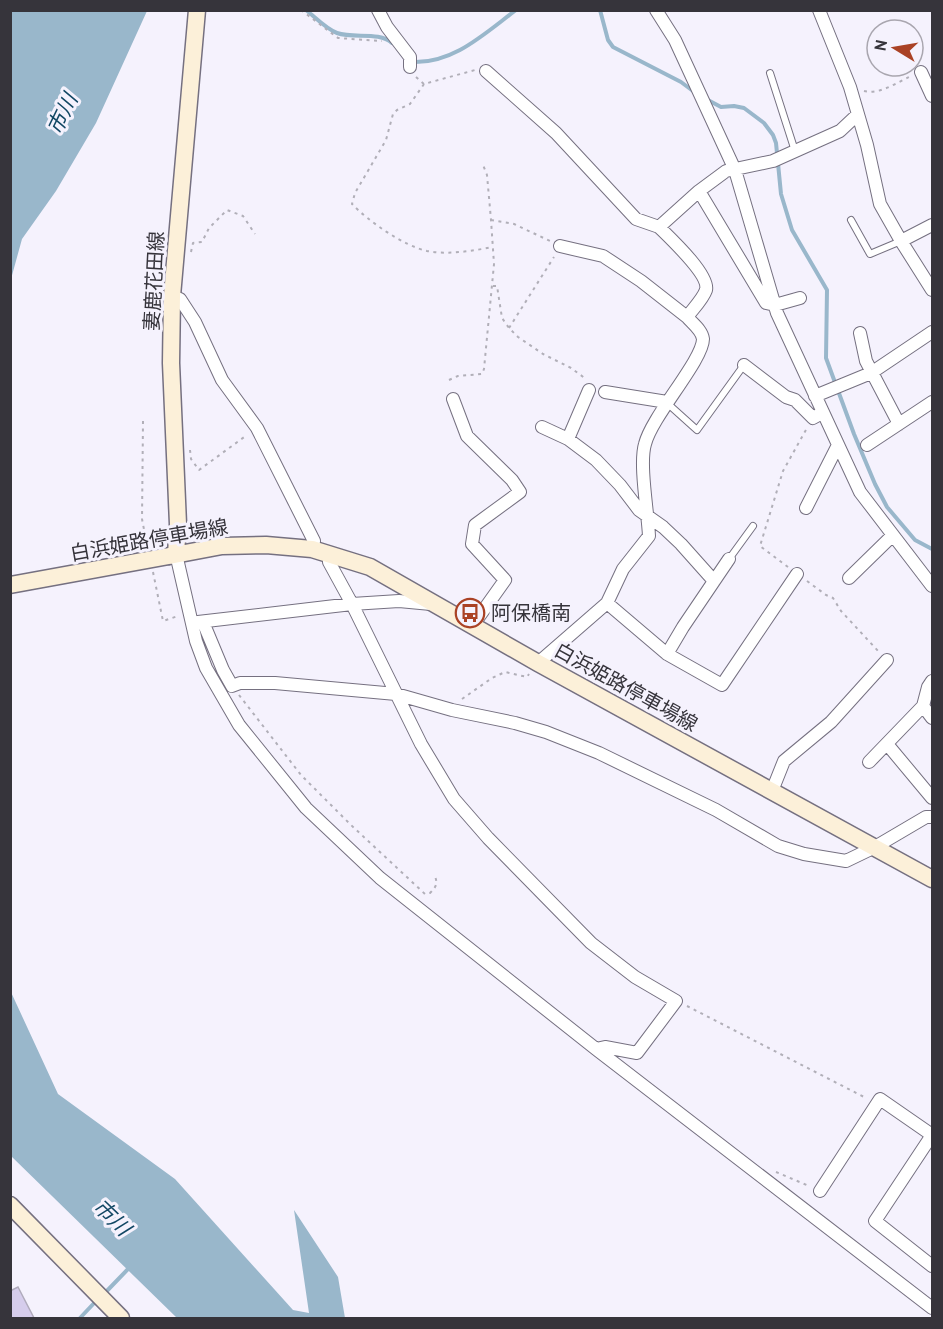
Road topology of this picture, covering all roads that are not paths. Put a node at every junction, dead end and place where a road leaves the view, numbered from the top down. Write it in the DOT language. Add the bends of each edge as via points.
graph roads {
  1 [pos="197,10"];
  2 [pos="378,10"];
  3 [pos="656,10"];
  4 [pos="819,10"];
  5 [pos="410,62"];
  6 [pos="486,70"];
  7 [pos="770,73"];
  8 [pos="924,78"];
  9 [pos="933,96"];
  10 [pos="857,114"];
  11 [pos="791,153"];
  12 [pos="735,170"];
  13 [pos="699,191"];
  14 [pos="851,220"];
  15 [pos="933,225"];
  16 [pos="659,226"];
  17 [pos="901,241"];
  18 [pos="560,246"];
  19 [pos="932,289"];
  20 [pos="172,297"];
  21 [pos="800,298"];
  22 [pos="775,305"];
  23 [pos="687,317"];
  24 [pos="933,332"];
  25 [pos="860,333"];
  26 [pos="744,365"];
  27 [pos="871,373"];
  28 [pos="589,390"];
  29 [pos="605,392"];
  30 [pos="815,396"];
  31 [pos="453,399"];
  32 [pos="667,402"];
  33 [pos="933,402"];
  34 [pos="818,415"];
  35 [pos="899,424"];
  36 [pos="542,427"];
  37 [pos="568,439"];
  38 [pos="867,445"];
  39 [pos="838,446"];
  40 [pos="806,508"];
  41 [pos="648,517"];
  42 [pos="753,526"];
  43 [pos="893,535"];
  44 [pos="314,541"];
  45 [pos="172,555"];
  46 [pos="729,558"];
  47 [pos="328,562"];
  48 [pos="797,574"];
  49 [pos="849,578"];
  50 [pos="714,580"];
  51 [pos="10,585"];
  52 [pos="933,586"];
  53 [pos="607,603"];
  54 [pos="352,604"];
  55 [pos="438,605"];
  56 [pos="195,619"];
  57 [pos="472,625"];
  58 [pos="667,654"];
  59 [pos="888,660"];
  60 [pos="538,663"];
  61 [pos="933,681"];
  62 [pos="396,694"];
  63 [pos="923,706"];
  64 [pos="933,718"];
  65 [pos="887,744"];
  66 [pos="869,762"];
  67 [pos="772,791"];
  68 [pos="933,798"];
  69 [pos="933,817"];
  70 [pos="875,847"];
  71 [pos="933,879"];
  72 [pos="596,1049"];
  73 [pos="932,1135"];
  74 [pos="820,1191"];
  75 [pos="11,1207"];
  76 [pos="930,1260"];
  77 [pos="933,1308"];
  78 [pos="121,1318"];
  1 -- 20 [label="main road, 妻鹿花田線"];
  2 -- 5 [label="street"];
  3 -- 12 [label="street" via="675,40"];
  4 -- 10 [label="street"];
  6 -- 16 [label="street" via="556,133 636,219"];
  7 -- 11 [label="lane"];
  8 -- 9 [label="street"];
  10 -- 11 [label="street" via="840,131"];
  10 -- 17 [label="street" via="880,204"];
  11 -- 12 [label="street"];
  12 -- 13 [label="street" via="726,171"];
  12 -- 22 [label="street"];
  13 -- 16 [label="street"];
  13 -- 22 [label="street" via="766,303"];
  14 -- 17 [label="lane" via="870,254"];
  15 -- 17 [label="street"];
  16 -- 23 [label="street" via="706,283 706,291"];
  17 -- 19 [label="street"];
  18 -- 23 [label="street" via="603,256"];
  20 -- 44 [label="street" via="180,299 195,322 222,380 256,428"];
  20 -- 45 [label="main road, 妻鹿花田線" via="178,524"];
  21 -- 22 [label="street"];
  22 -- 30 [label="street"];
  23 -- 32 [label="street" via="703,338 700,351"];
  24 -- 27 [label="street"];
  25 -- 27 [label="street"];
  26 -- 32 [label="lane" via="697,430"];
  26 -- 34 [label="street" via="786,397"];
  27 -- 30 [label="street"];
  27 -- 35 [label="street"];
  28 -- 37 [label="street"];
  29 -- 32 [label="street"];
  30 -- 34 [label="street"];
  31 -- 57 [label="street" via="467,436 520,492 475,525 472,544 505,580"];
  32 -- 41 [label="street" via="644,444"];
  33 -- 35 [label="street"];
  34 -- 39 [label="street"];
  35 -- 38 [label="street"];
  36 -- 37 [label="street"];
  37 -- 41 [label="street" via="596,460"];
  39 -- 40 [label="street"];
  39 -- 43 [label="street" via="860,492"];
  41 -- 50 [label="street" via="681,544"];
  41 -- 53 [label="street" via="649,536 623,569"];
  42 -- 46 [label="lane"];
  43 -- 49 [label="street"];
  43 -- 52 [label="street"];
  45 -- 51 [label="main road, 白浜姫路停車場線, bridge"];
  45 -- 55 [label="main road, 白浜姫路停車場線" via="266,544 312,549 370,567"];
  45 -- 56 [label="street"];
  46 -- 50 [label="street"];
  47 -- 54 [label="street"];
  48 -- 58 [label="street" via="722,685"];
  50 -- 58 [label="street"];
  53 -- 58 [label="street"];
  53 -- 60 [label="street"];
  54 -- 55 [label="street" via="399,601"];
  54 -- 56 [label="street"];
  54 -- 62 [label="street"];
  55 -- 57 [label="main road, 白浜姫路停車場線"];
  56 -- 62 [label="street" via="232,686 275,682"];
  56 -- 72 [label="street" via="196,642 239,725 306,808 380,878"];
  57 -- 60 [label="main road, 白浜姫路停車場線"];
  59 -- 67 [label="street" via="831,722 784,761"];
  60 -- 67 [label="main road, 白浜姫路停車場線"];
  61 -- 63 [label="street"];
  62 -- 70 [label="street" via="546,732 599,753 716,810 778,846 846,861"];
  62 -- 72 [label="street" via="454,799 488,838 591,943 635,977 676,1001 637,1053"];
  63 -- 64 [label="street"];
  63 -- 65 [label="street"];
  65 -- 66 [label="street"];
  65 -- 68 [label="street"];
  67 -- 70 [label="main road, 白浜姫路停車場線"];
  69 -- 70 [label="street" via="926,817"];
  70 -- 71 [label="main road, 白浜姫路停車場線"];
  72 -- 77 [label="street"];
  73 -- 74 [label="street" via="880,1099"];
  73 -- 76 [label="street" via="874,1221"];
  75 -- 78 [label="main road"];
}
